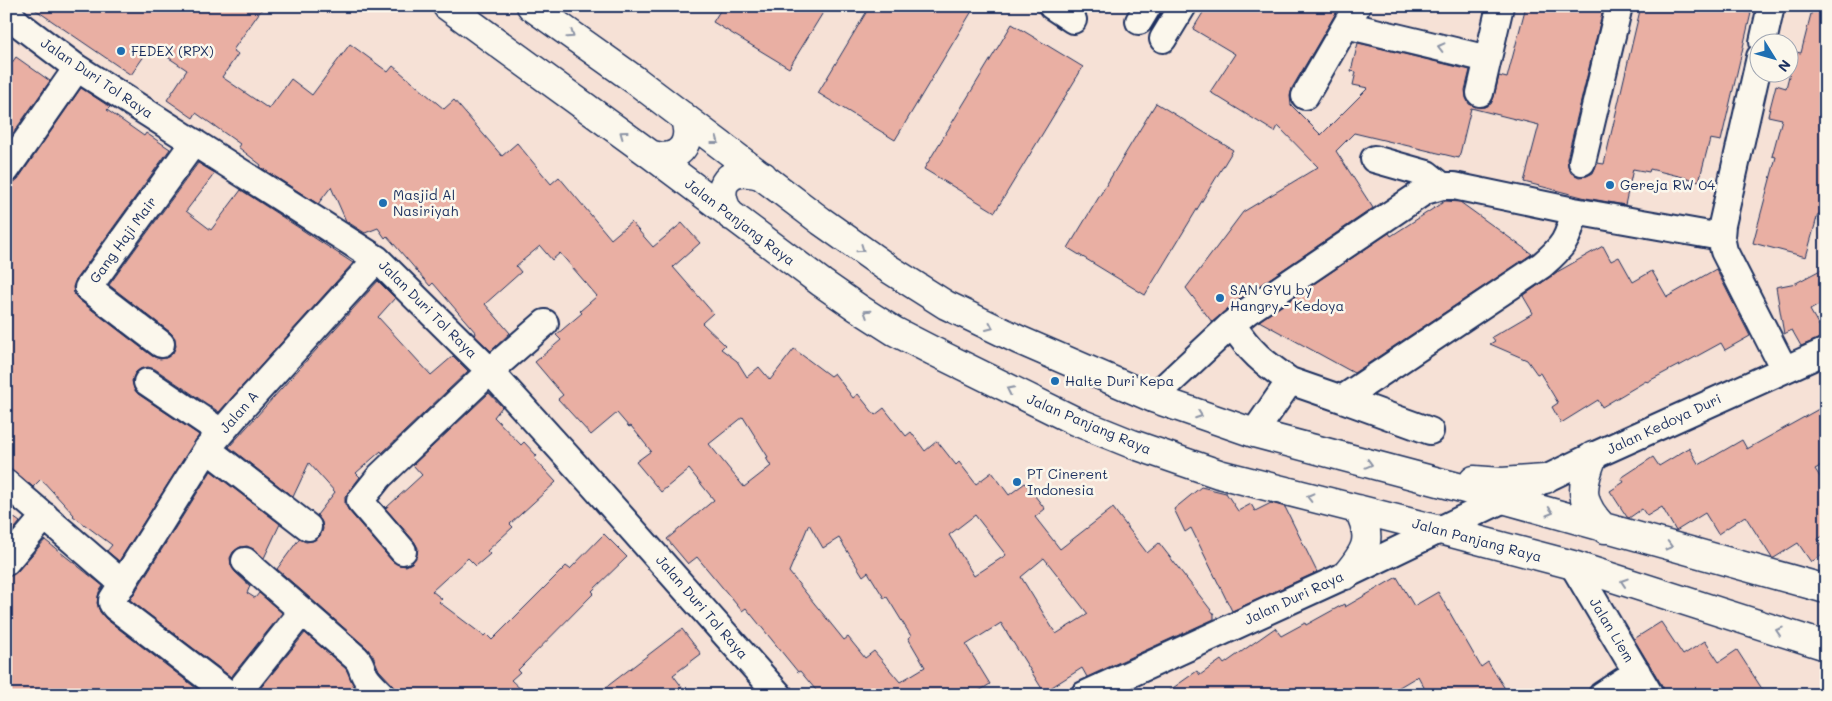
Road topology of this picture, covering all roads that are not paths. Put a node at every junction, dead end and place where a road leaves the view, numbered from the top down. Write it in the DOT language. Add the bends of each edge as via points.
graph roads {
  1 [pos="446,6"];
  2 [pos="531,6"];
  3 [pos="1052,6"];
  4 [pos="1183,6"];
  5 [pos="1500,6"];
  6 [pos="1620,6"];
  7 [pos="1771,6"];
  8 [pos="7,8"];
  9 [pos="1352,15"];
  10 [pos="1074,20"];
  11 [pos="1765,32"];
  12 [pos="1163,39"];
  13 [pos="1488,59"];
  14 [pos="77,68"];
  15 [pos="1754,82"];
  16 [pos="1480,93"];
  17 [pos="1305,96"];
  18 [pos="683,116"];
  19 [pos="194,142"];
  20 [pos="650,154"];
  21 [pos="1374,159"];
  22 [pos="1582,162"];
  23 [pos="6,170"];
  24 [pos="763,176"];
  25 [pos="1442,186"];
  26 [pos="1574,211"];
  27 [pos="731,216"];
  28 [pos="1722,225"];
  29 [pos="378,259"];
  30 [pos="545,323"];
  31 [pos="1232,324"];
  32 [pos="161,344"];
  33 [pos="1826,352"];
  34 [pos="1784,369"];
  35 [pos="490,371"];
  36 [pos="147,382"];
  37 [pos="1290,382"];
  38 [pos="1153,398"];
  39 [pos="1342,399"];
  40 [pos="1430,431"];
  41 [pos="1254,433"];
  42 [pos="214,440"];
  43 [pos="1593,456"];
  44 [pos="1413,476"];
  45 [pos="1545,479"];
  46 [pos="6,483"];
  47 [pos="1503,499"];
  48 [pos="1358,509"];
  49 [pos="45,516"];
  50 [pos="308,527"];
  51 [pos="1605,529"];
  52 [pos="1440,530"];
  53 [pos="403,551"];
  54 [pos="245,561"];
  55 [pos="6,562"];
  56 [pos="1573,565"];
  57 [pos="1346,575"];
  58 [pos="122,584"];
  59 [pos="1826,589"];
  60 [pos="302,612"];
  61 [pos="1826,646"];
  62 [pos="1637,672"];
  63 [pos="230,695"];
  64 [pos="236,695"];
  65 [pos="382,695"];
  66 [pos="779,695"];
  67 [pos="1084,695"];
  68 [pos="1602,695"];
  69 [pos="1650,695"];
  20 -- 1 [label="main road, Jalan Panjang Raya, one-way"];
  2 -- 18 [label="main road, one-way"];
  3 -- 10 [label="street"];
  4 -- 12 [label="street"];
  5 -- 13 [label="street"];
  6 -- 22 [label="street"];
  7 -- 11 [label="street"];
  8 -- 14 [label="street, Jalan Duri Tol Raya" via="27,31"];
  13 -- 9 [label="street, one-way"];
  9 -- 17 [label="street"];
  13 -- 16 [label="street"];
  14 -- 19 [label="street, Jalan Duri Tol Raya"];
  14 -- 23 [label="street"];
  15 -- 28 [label="street"];
  18 -- 20 [label="main road" via="688,136 680,150 670,156"];
  18 -- 24 [label="main road, one-way"];
  19 -- 29 [label="street, Jalan Duri Tol Raya"];
  19 -- 32 [label="street, Gang Haji Mair" via="88,288"];
  20 -- 27 [label="main road, Jalan Panjang Raya"];
  21 -- 25 [label="street" via="1427,174"];
  24 -- 27 [label="main road" via="741,172 728,180 722,195"];
  24 -- 38 [label="main road, one-way" via="829,227 946,305 1080,368"];
  25 -- 26 [label="street"];
  25 -- 31 [label="street" via="1425,191"];
  26 -- 28 [label="street"];
  26 -- 39 [label="street" via="1571,230 1560,249 1542,265"];
  48 -- 27 [label="main road, Jalan Panjang Raya, one-way" via="1219,474 1132,444 1036,403 894,331"];
  28 -- 34 [label="street" via="1724,250"];
  29 -- 35 [label="street, Jalan Duri Tol Raya"];
  29 -- 42 [label="street, Jalan A"];
  30 -- 35 [label="street"];
  31 -- 37 [label="street" via="1262,362"];
  31 -- 38 [label="street"];
  33 -- 34 [label="street, Jalan Kedoya Duri"];
  34 -- 43 [label="street, Jalan Kedoya Duri"];
  35 -- 53 [label="street" via="380,476 360,501"];
  35 -- 66 [label="street, Jalan Duri Tol Raya"];
  36 -- 42 [label="street"];
  37 -- 39 [label="street"];
  37 -- 41 [label="street"];
  38 -- 41 [label="main road, one-way"];
  39 -- 40 [label="street"];
  41 -- 44 [label="main road, one-way"];
  42 -- 50 [label="street"];
  42 -- 58 [label="street, Jalan A"];
  43 -- 45 [label="street, Jalan Kedoya Duri"];
  43 -- 51 [label="main road" via="1585,475 1583,496 1586,507"];
  44 -- 45 [label="main road" via="1502,482"];
  44 -- 47 [label="main road"];
  45 -- 47 [label="street, Jalan Kedoya Duri"];
  46 -- 49 [label="street"];
  47 -- 51 [label="main road, one-way"];
  47 -- 52 [label="street, Jalan Duri Raya"];
  48 -- 52 [label="main road, Jalan Panjang Raya"];
  48 -- 57 [label="main road" via="1364,520 1367,542"];
  49 -- 55 [label="street"];
  49 -- 58 [label="street"];
  51 -- 59 [label="main road, one-way"];
  52 -- 56 [label="main road, Jalan Panjang Raya"];
  52 -- 57 [label="street, Jalan Duri Raya"];
  54 -- 60 [label="street"];
  61 -- 56 [label="main road, Jalan Panjang Raya, one-way"];
  56 -- 62 [label="street, Jalan Liem"];
  57 -- 67 [label="street, Jalan Duri Raya"];
  58 -- 63 [label="street, Jalan A" via="113,597 113,605"];
  60 -- 64 [label="street"];
  60 -- 65 [label="street" via="361,663 364,675"];
  62 -- 68 [label="street"];
  62 -- 69 [label="street, Jalan Liem"];
}
